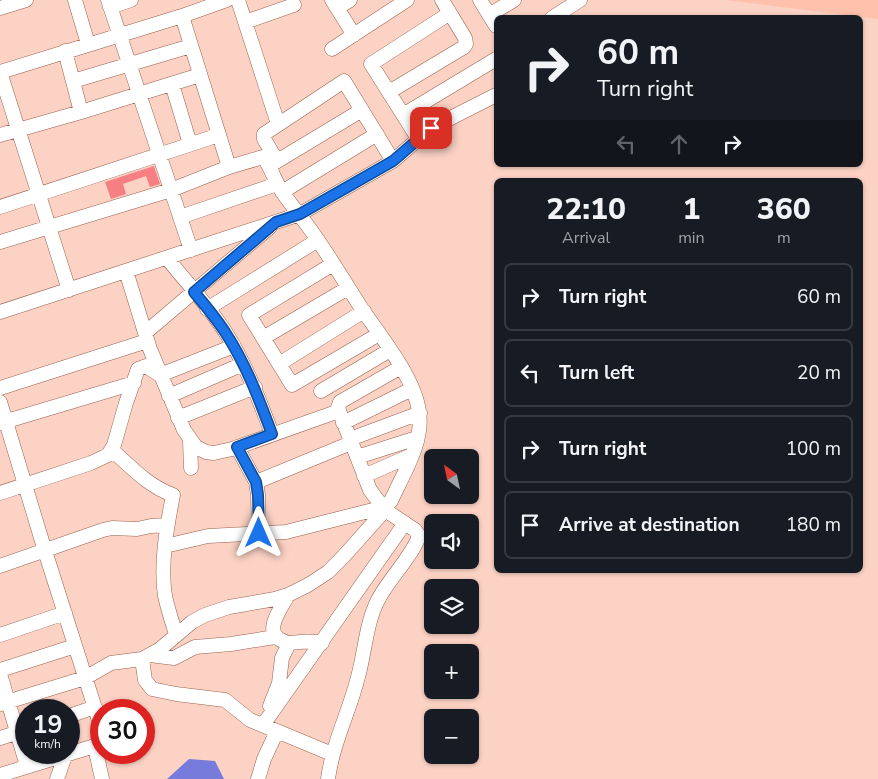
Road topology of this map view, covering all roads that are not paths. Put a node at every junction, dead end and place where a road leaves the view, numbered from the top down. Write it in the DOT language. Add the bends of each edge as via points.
graph roads {
  1 [pos="26,0"];
  2 [pos="75,0"];
  3 [pos="131,0"];
  4 [pos="228,0"];
  5 [pos="238,0"];
  6 [pos="350,0"];
  7 [pos="407,0"];
  8 [pos="442,0"];
  9 [pos="480,0"];
  10 [pos="514,0"];
  11 [pos="580,0"];
  12 [pos="109,3"];
  13 [pos="294,4"];
  14 [pos="334,4"];
  15 [pos="0,8"];
  16 [pos="450,12"];
  17 [pos="499,15"];
  18 [pos="557,15"];
  19 [pos="182,16"];
  20 [pos="493,21"];
  21 [pos="245,22"];
  22 [pos="120,34"];
  23 [pos="354,35"];
  24 [pos="88,44"];
  25 [pos="191,46"];
  26 [pos="332,49"];
  27 [pos="65,51"];
  28 [pos="494,60"];
  29 [pos="130,64"];
  30 [pos="0,72"];
  31 [pos="200,75"];
  32 [pos="73,81"];
  33 [pos="172,84"];
  34 [pos="389,92"];
  35 [pos="140,93"];
  36 [pos="494,96"];
  37 [pos="362,110"];
  38 [pos="82,112"];
  39 [pos="403,115"];
  40 [pos="278,124"];
  41 [pos="17,130"];
  42 [pos="377,134"];
  43 [pos="0,135"];
  44 [pos="219,136"];
  45 [pos="419,140"];
  46 [pos="190,144"];
  47 [pos="159,154"];
  48 [pos="393,161"];
  49 [pos="268,164"];
  50 [pos="229,167"];
  51 [pos="279,188"];
  52 [pos="171,190"];
  53 [pos="38,194"];
  54 [pos="0,207"];
  55 [pos="300,214"];
  56 [pos="180,217"];
  57 [pos="276,222"];
  58 [pos="49,227"];
  59 [pos="318,240"];
  60 [pos="0,242"];
  61 [pos="190,250"];
  62 [pos="167,258"];
  63 [pos="333,264"];
  64 [pos="126,271"];
  65 [pos="348,288"];
  66 [pos="69,290"];
  67 [pos="194,292"];
  68 [pos="207,309"];
  69 [pos="0,312"];
  70 [pos="364,312"];
  71 [pos="379,334"];
  72 [pos="146,337"];
  73 [pos="263,338"];
  74 [pos="234,346"];
  75 [pos="390,350"];
  76 [pos="243,364"];
  77 [pos="279,364"];
  78 [pos="401,367"];
  79 [pos="160,375"];
  80 [pos="134,383"];
  81 [pos="255,387"];
  82 [pos="0,388"];
  83 [pos="412,388"];
  84 [pos="321,391"];
  85 [pos="169,396"];
  86 [pos="0,402"];
  87 [pos="420,414"];
  88 [pos="341,417"];
  89 [pos="178,418"];
  90 [pos="3,422"];
  91 [pos="272,434"];
  92 [pos="418,438"];
  93 [pos="190,441"];
  94 [pos="350,441"];
  95 [pos="237,447"];
  96 [pos="112,450"];
  97 [pos="412,455"];
  98 [pos="357,456"];
  99 [pos="191,468"];
  100 [pos="364,476"];
  101 [pos="256,482"];
  102 [pos="25,485"];
  103 [pos="0,493"];
  104 [pos="384,509"];
  105 [pos="405,523"];
  106 [pos="167,525"];
  107 [pos="259,533"];
  108 [pos="165,546"];
  109 [pos="45,550"];
  110 [pos="0,566"];
  111 [pos="288,595"];
  112 [pos="65,613"];
  113 [pos="176,634"];
  114 [pos="0,635"];
  115 [pos="275,637"];
  116 [pos="322,642"];
  117 [pos="289,643"];
  118 [pos="76,646"];
  119 [pos="146,657"];
  120 [pos="0,670"];
  121 [pos="0,674"];
  122 [pos="85,678"];
  123 [pos="92,699"];
  124 [pos="4,703"];
  125 [pos="15,720"];
  126 [pos="266,720"];
  127 [pos="276,732"];
  128 [pos="15,733"];
  129 [pos="0,738"];
  130 [pos="332,754"];
  131 [pos="35,764"];
  132 [pos="62,764"];
  133 [pos="100,764"];
  134 [pos="27,766"];
  135 [pos="0,775"];
  136 [pos="57,779"];
  137 [pos="102,779"];
  138 [pos="258,779"];
  139 [pos="328,779"];
  1 -- 15 [label="street"];
  2 -- 24 [label="street"];
  3 -- 12 [label="street"];
  4 -- 19 [label="street"];
  5 -- 21 [label="street"];
  6 -- 14 [label="street"];
  7 -- 23 [label="street"];
  8 -- 16 [label="street"];
  9 -- 20 [label="street"];
  10 -- 17 [label="street"];
  11 -- 18 [label="street"];
  12 -- 22 [label="street"];
  13 -- 21 [label="street"];
  14 -- 23 [label="street"];
  16 -- 34 [label="street" via="466,44"];
  16 -- 34 [label="street" via="371,64"];
  19 -- 22 [label="street"];
  19 -- 25 [label="street"];
  21 -- 40 [label="street"];
  22 -- 24 [label="street"];
  22 -- 29 [label="street"];
  23 -- 26 [label="street"];
  24 -- 27 [label="street"];
  25 -- 29 [label="street"];
  25 -- 31 [label="street"];
  27 -- 30 [label="street"];
  27 -- 32 [label="street"];
  28 -- 39 [label="street"];
  29 -- 32 [label="street"];
  29 -- 35 [label="street"];
  30 -- 41 [label="street"];
  31 -- 33 [label="street"];
  31 -- 44 [label="street"];
  32 -- 38 [label="street"];
  33 -- 35 [label="street"];
  33 -- 46 [label="street"];
  34 -- 39 [label="street"];
  35 -- 38 [label="street"];
  35 -- 47 [label="street"];
  36 -- 45 [label="street" via="444,120"];
  37 -- 40 [label="street" via="344,81"];
  37 -- 42 [label="street"];
  37 -- 49 [label="street"];
  38 -- 41 [label="street"];
  39 -- 45 [label="street"];
  40 -- 49 [label="street" via="263,136 274,156"];
  41 -- 43 [label="street"];
  41 -- 53 [label="street"];
  42 -- 48 [label="street"];
  42 -- 51 [label="street"];
  44 -- 46 [label="street"];
  44 -- 50 [label="street"];
  45 -- 48 [label="street"];
  46 -- 47 [label="street"];
  47 -- 52 [label="street"];
  47 -- 53 [label="street"];
  48 -- 55 [label="street"];
  49 -- 50 [label="street" via="261,157"];
  49 -- 51 [label="street"];
  50 -- 52 [label="street"];
  51 -- 55 [label="street"];
  51 -- 56 [label="street"];
  52 -- 56 [label="street"];
  52 -- 58 [label="street"];
  53 -- 54 [label="street"];
  53 -- 58 [label="street"];
  55 -- 57 [label="street"];
  55 -- 59 [label="street"];
  56 -- 61 [label="street"];
  57 -- 61 [label="street"];
  57 -- 67 [label="street"];
  58 -- 60 [label="street"];
  58 -- 66 [label="street"];
  59 -- 63 [label="street"];
  59 -- 68 [label="street"];
  61 -- 62 [label="street"];
  62 -- 64 [label="street"];
  62 -- 67 [label="street"];
  63 -- 65 [label="street"];
  63 -- 73 [label="street" via="249,316"];
  64 -- 66 [label="street"];
  64 -- 72 [label="street"];
  65 -- 70 [label="street"];
  65 -- 73 [label="street"];
  66 -- 69 [label="street"];
  67 -- 68 [label="street"];
  67 -- 72 [label="street"];
  68 -- 74 [label="street"];
  70 -- 71 [label="street"];
  70 -- 77 [label="street"];
  71 -- 75 [label="street"];
  71 -- 77 [label="street" via="292,385"];
  72 -- 79 [label="street"];
  72 -- 82 [label="street"];
  73 -- 77 [label="street"];
  74 -- 76 [label="street"];
  74 -- 79 [label="street"];
  75 -- 78 [label="street"];
  75 -- 84 [label="street"];
  76 -- 81 [label="street"];
  76 -- 85 [label="street"];
  78 -- 83 [label="street"];
  78 -- 88 [label="street" via="340,402"];
  79 -- 80 [label="street" via="146,366 138,369"];
  79 -- 85 [label="street"];
  80 -- 90 [label="street"];
  80 -- 96 [label="street"];
  81 -- 89 [label="street"];
  81 -- 91 [label="street"];
  83 -- 87 [label="street"];
  83 -- 88 [label="street"];
  85 -- 89 [label="street"];
  86 -- 90 [label="street"];
  87 -- 92 [label="street"];
  87 -- 94 [label="street"];
  88 -- 91 [label="street"];
  88 -- 94 [label="street"];
  89 -- 93 [label="street"];
  90 -- 102 [label="street"];
  91 -- 95 [label="street"];
  92 -- 97 [label="street"];
  92 -- 98 [label="street"];
  93 -- 95 [label="street" via="206,452"];
  93 -- 99 [label="street"];
  94 -- 98 [label="street"];
  94 -- 101 [label="street"];
  95 -- 101 [label="street"];
  96 -- 102 [label="street" via="98,460"];
  96 -- 106 [label="street" via="158,490 173,495"];
  97 -- 100 [label="street"];
  97 -- 104 [label="street" via="391,501"];
  98 -- 100 [label="street"];
  100 -- 104 [label="street"];
  101 -- 107 [label="street"];
  102 -- 103 [label="street"];
  102 -- 109 [label="street"];
  104 -- 105 [label="street"];
  104 -- 107 [label="street" via="286,532"];
  104 -- 111 [label="street" via="328,572"];
  105 -- 116 [label="street"];
  105 -- 130 [label="street" via="418,533 418,539 377,602 359,676"];
  106 -- 108 [label="street"];
  106 -- 109 [label="street" via="132,530 112,528"];
  107 -- 108 [label="street" via="208,536"];
  108 -- 113 [label="street" via="165,596"];
  109 -- 110 [label="street"];
  109 -- 112 [label="street"];
  111 -- 113 [label="street" via="205,615"];
  111 -- 115 [label="street" via="272,627"];
  112 -- 114 [label="street"];
  112 -- 118 [label="street"];
  113 -- 119 [label="street"];
  115 -- 117 [label="street"];
  115 -- 119 [label="street" via="195,647 174,658"];
  116 -- 117 [label="street"];
  116 -- 126 [label="street"];
  117 -- 126 [label="street"];
  118 -- 120 [label="street"];
  118 -- 122 [label="street"];
  119 -- 122 [label="street" via="111,663"];
  119 -- 126 [label="street" via="145,680 152,689 225,700 241,714"];
  121 -- 124 [label="street"];
  122 -- 123 [label="street"];
  122 -- 124 [label="street"];
  124 -- 125 [label="street"];
  126 -- 127 [label="street"];
  127 -- 130 [label="street"];
  127 -- 138 [label="street"];
  128 -- 129 [label="street"];
  130 -- 139 [label="street"];
  131 -- 134 [label="street"];
  132 -- 136 [label="street"];
  133 -- 137 [label="street"];
  134 -- 135 [label="street"];
}
